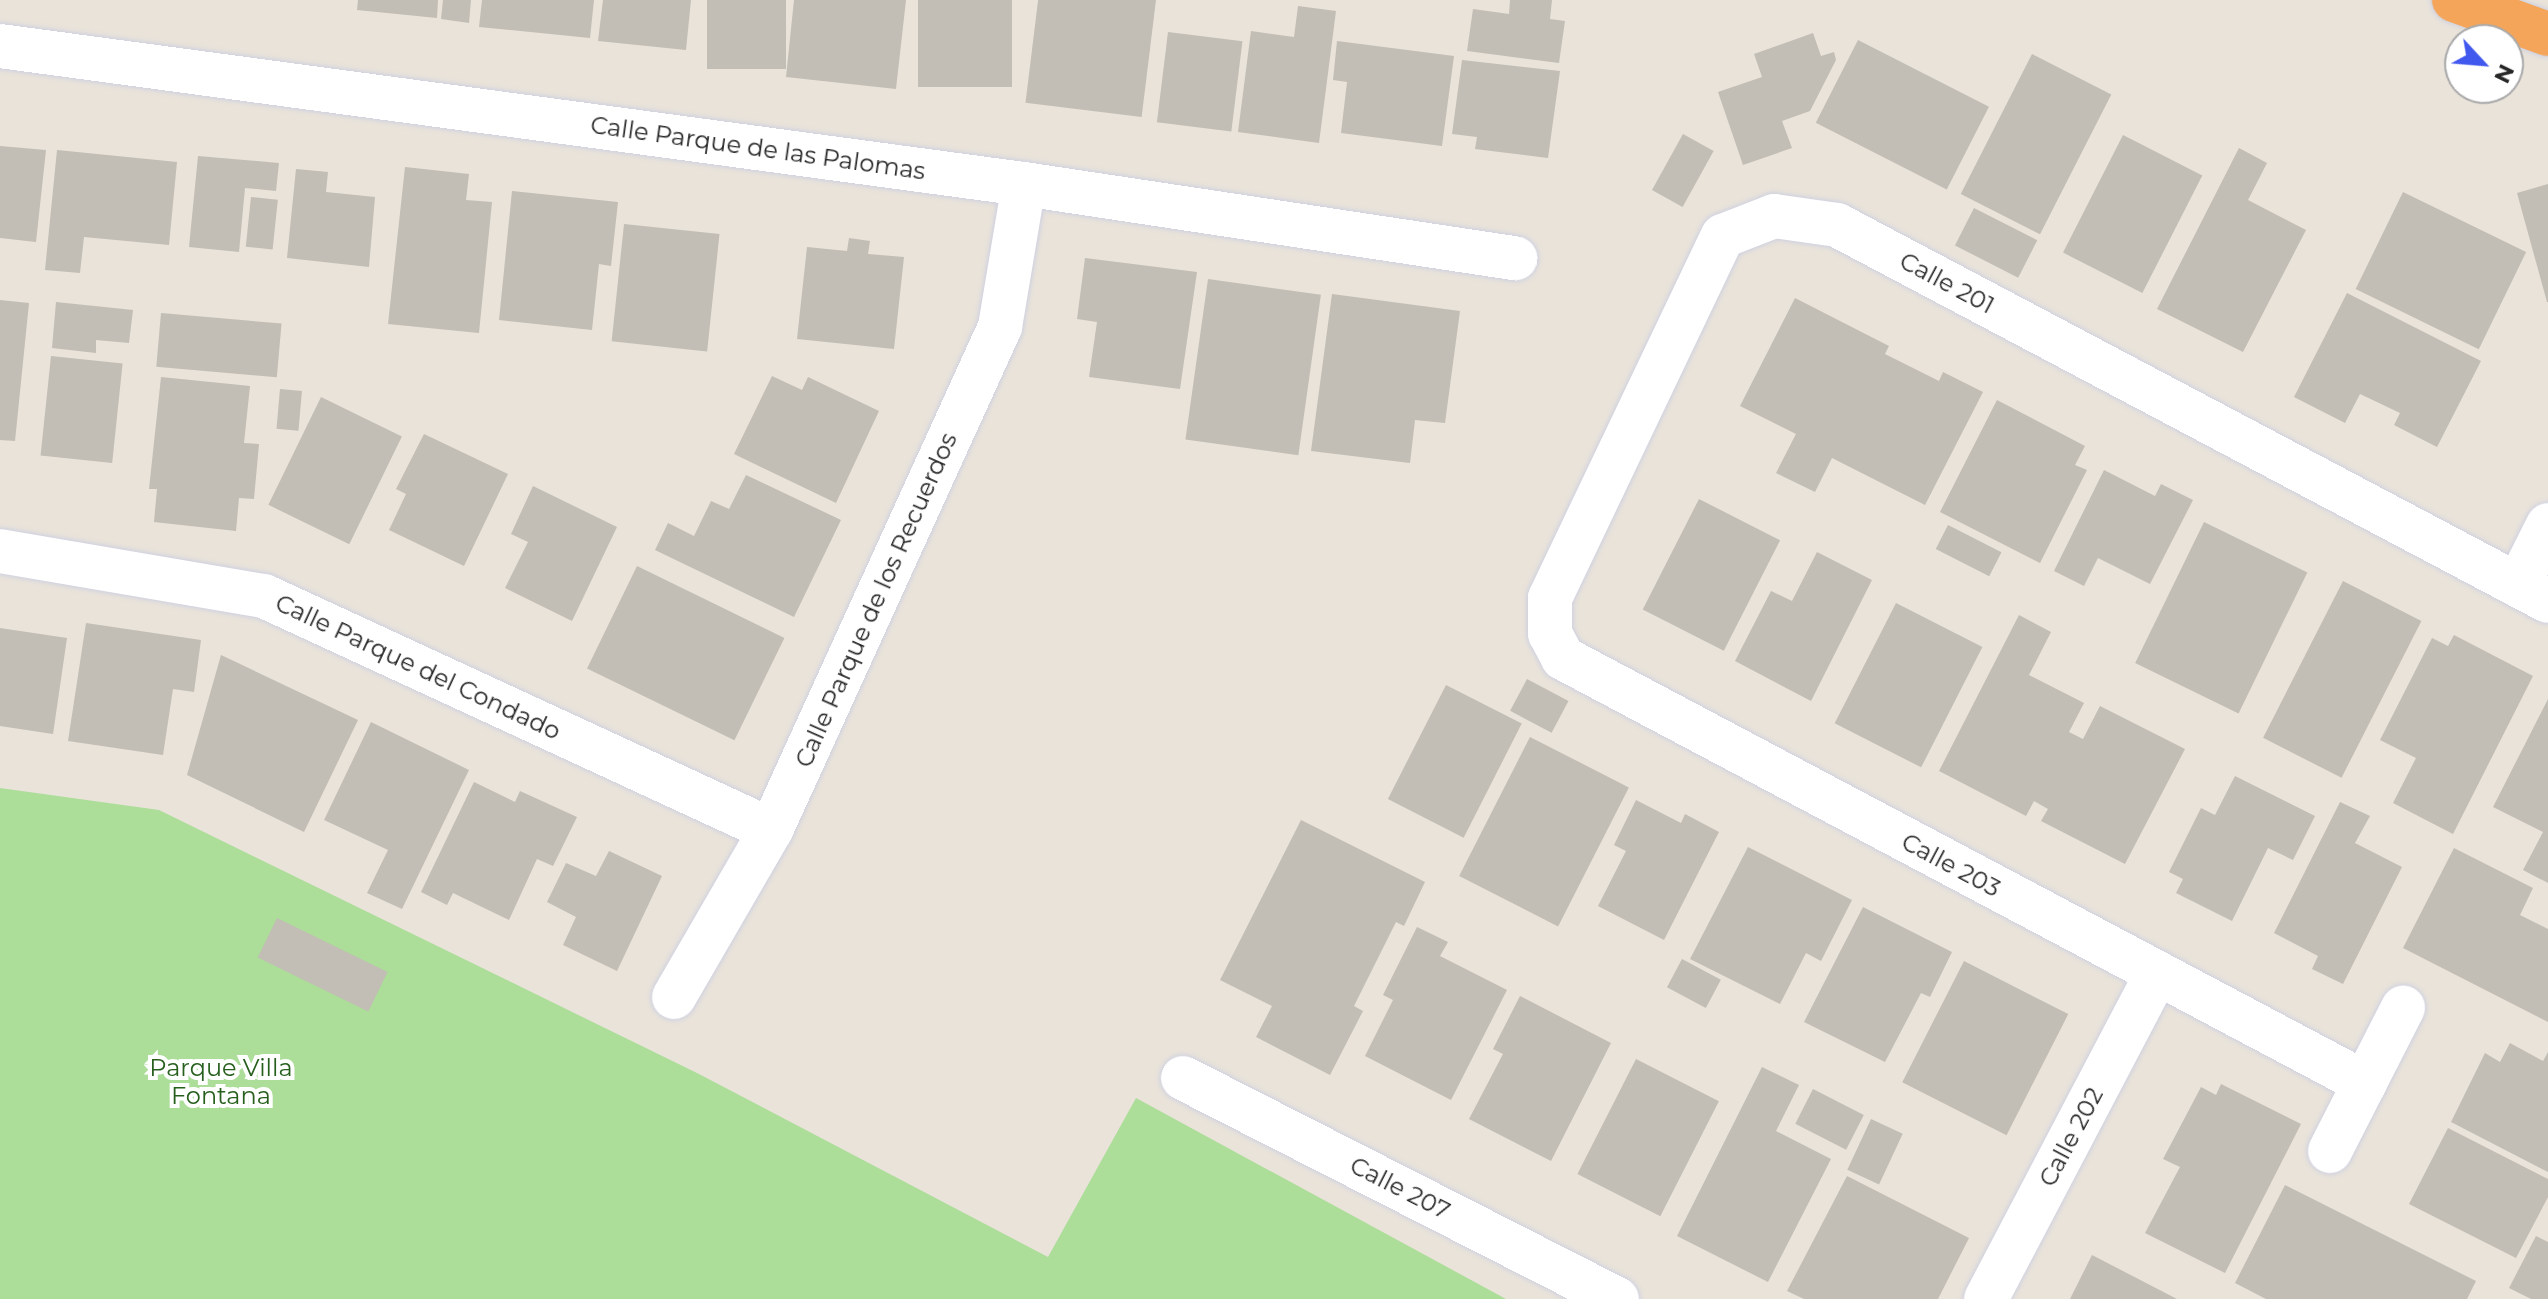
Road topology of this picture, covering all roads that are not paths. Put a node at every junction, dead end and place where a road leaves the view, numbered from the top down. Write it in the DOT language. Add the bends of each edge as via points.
graph roads {
  1 [pos="2454,0"];
  2 [pos="2548,34"];
  3 [pos="0,46"];
  4 [pos="1024,184"];
  5 [pos="1515,258"];
  6 [pos="2548,525"];
  7 [pos="0,551"];
  8 [pos="2533,593"];
  9 [pos="1550,634"];
  10 [pos="771,830"];
  11 [pos="2156,975"];
  12 [pos="674,997"];
  13 [pos="2403,1008"];
  14 [pos="1183,1078"];
  15 [pos="2365,1083"];
  16 [pos="2330,1151"];
  17 [pos="1617,1299"];
  18 [pos="1986,1299"];
  1 -- 2 [label="highway"];
  3 -- 4 [label="street, Calle Parque de las Palomas"];
  4 -- 5 [label="street, Calle Parque de las Palomas"];
  4 -- 10 [label="street, Calle Parque de los Recuerdos" via="1000,327"];
  6 -- 8 [label="street"];
  7 -- 10 [label="street, Calle Parque del Condado" via="264,596"];
  8 -- 9 [label="street, Calle 201" via="1837,225 1774,216 1723,236 1550,598"];
  9 -- 11 [label="street, Calle 203" via="1563,658"];
  10 -- 12 [label="street, Calle Parque de los Recuerdos"];
  11 -- 15 [label="street, Calle 203"];
  11 -- 18 [label="street, Calle 202"];
  13 -- 15 [label="street"];
  14 -- 17 [label="street, Calle 207"];
  15 -- 16 [label="street"];
}
